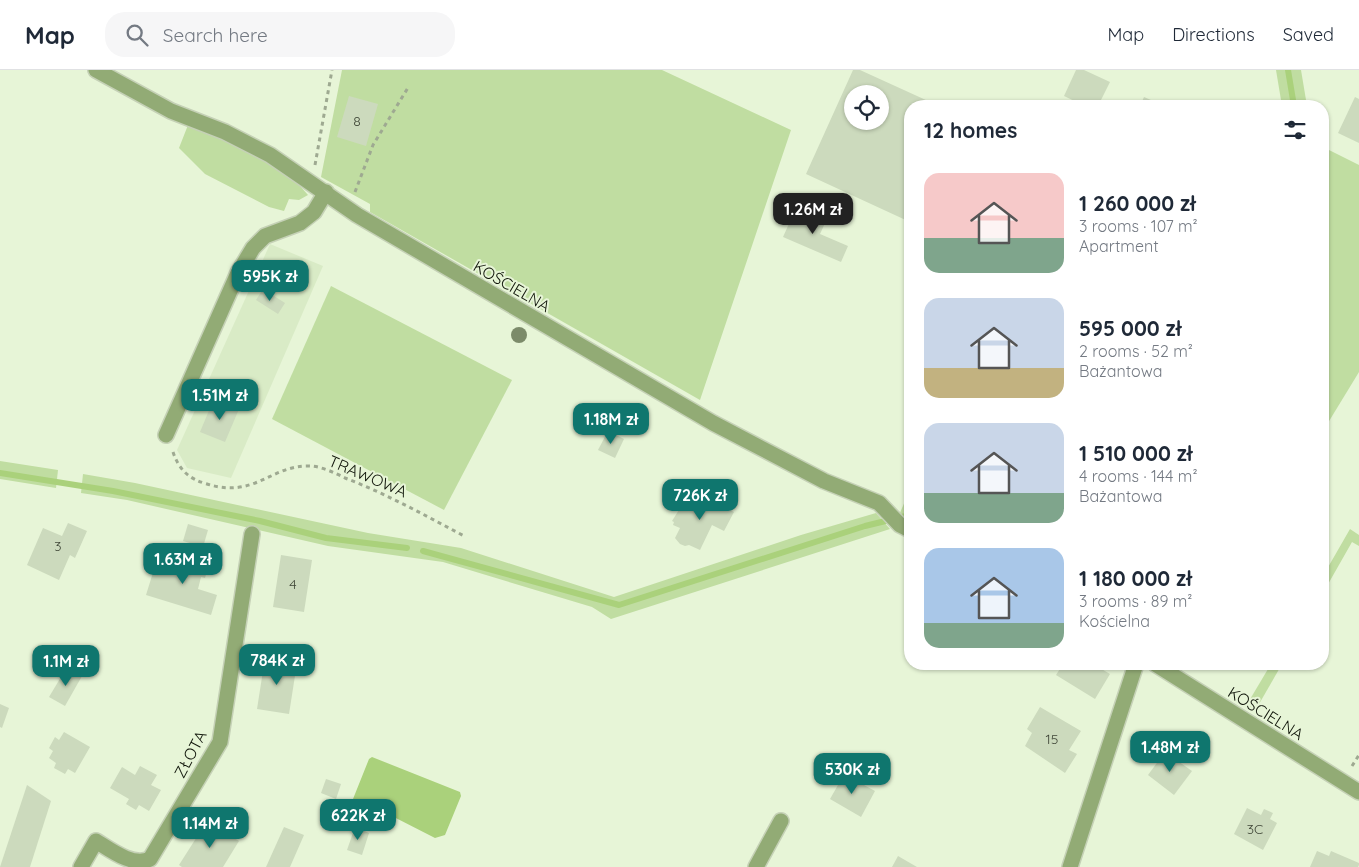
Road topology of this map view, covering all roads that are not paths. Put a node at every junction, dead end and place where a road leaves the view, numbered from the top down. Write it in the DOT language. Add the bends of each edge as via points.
graph roads {
  1 [pos="96,70"];
  2 [pos="326,192"];
  3 [pos="166,435"];
  4 [pos="901,523"];
  5 [pos="252,534"];
  6 [pos="1134,670"];
  7 [pos="1165,670"];
  8 [pos="1359,792"];
  9 [pos="781,821"];
  10 [pos="81,867"];
  11 [pos="756,867"];
  12 [pos="1070,867"];
  1 -- 2 [label="street, KOŚCIELNA" via="171,111 225,132 270,155"];
  2 -- 3 [label="street" via="314,212 300,223 266,236 253,248 230,290"];
  2 -- 4 [label="street, KOŚCIELNA" via="349,209 712,423 824,481 879,503"];
  5 -- 10 [label="street, ZŁOTA" via="220,742 150,859 144,864 134,864 96,842"];
  6 -- 12 [label="street"];
  7 -- 8 [label="street, KOŚCIELNA"];
  9 -- 11 [label="street"];
}
